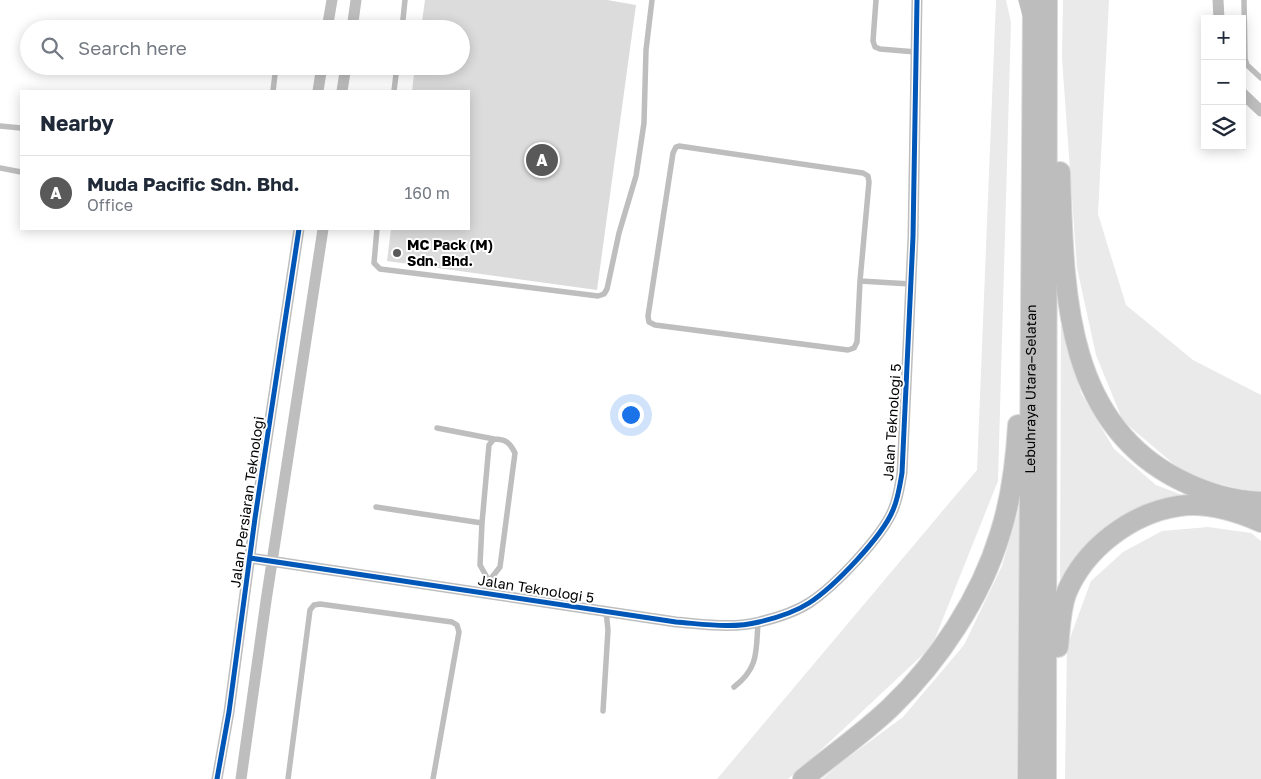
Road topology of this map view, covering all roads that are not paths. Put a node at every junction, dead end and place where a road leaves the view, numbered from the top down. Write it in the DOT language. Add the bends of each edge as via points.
graph roads {
  1 [pos="332,0"];
  2 [pos="356,0"];
  3 [pos="405,0"];
  4 [pos="652,0"];
  5 [pos="876,0"];
  6 [pos="917,0"];
  7 [pos="1021,0"];
  8 [pos="1033,0"];
  9 [pos="1047,0"];
  10 [pos="1052,0"];
  11 [pos="1218,0"];
  12 [pos="1244,0"];
  13 [pos="1218,15"];
  14 [pos="329,20"];
  15 [pos="353,20"];
  16 [pos="403,20"];
  17 [pos="1033,36"];
  18 [pos="916,52"];
  19 [pos="275,75"];
  20 [pos="321,75"];
  21 [pos="345,75"];
  22 [pos="396,75"];
  23 [pos="1261,78"];
  24 [pos="273,90"];
  25 [pos="318,90"];
  26 [pos="342,90"];
  27 [pos="394,90"];
  28 [pos="1246,97"];
  29 [pos="1261,111"];
  30 [pos="0,126"];
  31 [pos="20,128"];
  32 [pos="0,168"];
  33 [pos="20,172"];
  34 [pos="299,230"];
  35 [pos="323,230"];
  36 [pos="377,230"];
  37 [pos="860,281"];
  38 [pos="911,284"];
  39 [pos="1032,297"];
  40 [pos="436,428"];
  41 [pos="494,440"];
  42 [pos="1261,502"];
  43 [pos="376,507"];
  44 [pos="1261,522"];
  45 [pos="482,523"];
  46 [pos="250,558"];
  47 [pos="272,562"];
  48 [pos="489,581"];
  49 [pos="487,593"];
  50 [pos="606,611"];
  51 [pos="758,622"];
  52 [pos="734,687"];
  53 [pos="603,711"];
  54 [pos="217,779"];
  55 [pos="241,779"];
  56 [pos="288,779"];
  57 [pos="433,779"];
  58 [pos="803,779"];
  59 [pos="1028,779"];
  60 [pos="1047,779"];
  1 -- 14 [label="street"];
  2 -- 15 [label="street"];
  3 -- 16 [label="lane"];
  4 -- 36 [label="lane" via="646,50 644,123 636,176 604,294 588,295 380,269 374,263"];
  5 -- 18 [label="lane" via="875,47"];
  6 -- 18 [label="street, Jalan Teknologi 5"];
  7 -- 17 [label="lane"];
  8 -- 17 [label="highway, Lebuhraya Utara–Selatan"];
  9 -- 60 [label="highway, Lebuhraya Utara–Selatan"];
  10 -- 42 [label="highway" via="1065,279 1075,342 1089,382 1106,416 1132,447 1162,471 1197,489 1225,498"];
  11 -- 13 [label="street"];
  12 -- 23 [label="lane" via="1245,59"];
  17 -- 39 [label="highway, Lebuhraya Utara–Selatan"];
  18 -- 38 [label="street, Jalan Teknologi 5"];
  19 -- 24 [label="lane"];
  20 -- 25 [label="street"];
  21 -- 26 [label="street"];
  22 -- 27 [label="lane"];
  28 -- 29 [label="street"];
  30 -- 31 [label="lane"];
  32 -- 33 [label="lane"];
  34 -- 46 [label="street, Jalan Persiaran Teknologi"];
  35 -- 47 [label="street"];
  37 -- 37 [label="lane" via="857,342 851,350 652,324 648,316 674,150 682,146 866,174 870,182"];
  37 -- 38 [label="lane"];
  38 -- 51 [label="street, Jalan Teknologi 5" via="902,473 894,509 875,538 822,593 795,610"];
  39 -- 58 [label="highway" via="1009,495 1000,534 971,602 915,682 891,707"];
  39 -- 59 [label="highway, Lebuhraya Utara–Selatan"];
  40 -- 41 [label="lane"];
  41 -- 45 [label="lane" via="489,445"];
  41 -- 48 [label="lane" via="502,439 515,453 500,567"];
  43 -- 45 [label="lane"];
  44 -- 60 [label="highway" via="1223,508 1179,506 1142,517 1097,548 1075,576 1061,615"];
  45 -- 48 [label="lane" via="480,565"];
  46 -- 47 [label="street, Jalan Teknologi 5"];
  46 -- 54 [label="street, Jalan Persiaran Teknologi"];
  47 -- 49 [label="street, Jalan Teknologi 5"];
  47 -- 55 [label="street"];
  48 -- 49 [label="lane"];
  49 -- 50 [label="street, Jalan Teknologi 5"];
  50 -- 51 [label="street, Jalan Teknologi 5" via="716,625"];
  50 -- 53 [label="lane" via="608,630"];
  51 -- 52 [label="lane" via="753,667"];
  56 -- 57 [label="lane" via="310,610 320,604 457,625 459,632"];
}
